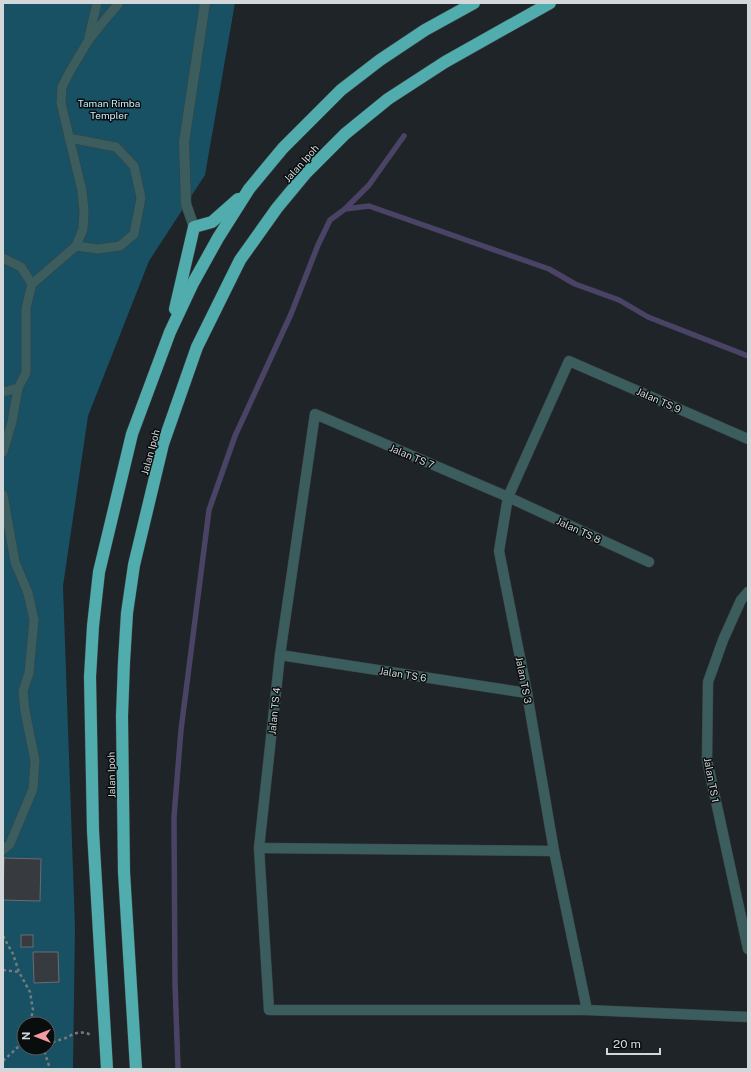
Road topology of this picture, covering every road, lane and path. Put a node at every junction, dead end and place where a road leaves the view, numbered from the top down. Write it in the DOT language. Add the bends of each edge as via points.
graph roads {
  1 [pos="97,3"];
  2 [pos="119,3"];
  3 [pos="205,3"];
  4 [pos="474,3"];
  5 [pos="550,3"];
  6 [pos="88,41"];
  7 [pos="69,138"];
  8 [pos="249,189"];
  9 [pos="194,227"];
  10 [pos="76,246"];
  11 [pos="3,258"];
  12 [pos="32,284"];
  13 [pos="170,332"];
  14 [pos="569,361"];
  15 [pos="18,388"];
  16 [pos="3,392"];
  17 [pos="315,414"];
  18 [pos="748,439"];
  19 [pos="3,452"];
  20 [pos="3,495"];
  21 [pos="508,497"];
  22 [pos="649,562"];
  23 [pos="748,592"];
  24 [pos="280,655"];
  25 [pos="527,693"];
  26 [pos="259,848"];
  27 [pos="3,850"];
  28 [pos="554,851"];
  29 [pos="3,936"];
  30 [pos="748,949"];
  31 [pos="3,970"];
  32 [pos="19,972"];
  33 [pos="587,1010"];
  34 [pos="32,1016"];
  35 [pos="748,1017"];
  36 [pos="56,1041"];
  37 [pos="106,1043"];
  38 [pos="16,1049"];
  39 [pos="48,1056"];
  40 [pos="3,1061"];
  41 [pos="50,1069"];
  42 [pos="107,1069"];
  43 [pos="136,1069"];
  1 -- 6 [label="lane"];
  2 -- 6 [label="lane"];
  3 -- 9 [label="street" via="184,142 186,204"];
  4 -- 8 [label="highway, Jalan Ipoh" via="425,30 341,90 283,148"];
  5 -- 43 [label="highway, Jalan Ipoh" via="445,62 388,99 345,134 306,173 240,260 197,347 164,444 134,565 126,614 122,716 124,872"];
  6 -- 7 [label="lane" via="62,87 61,103"];
  7 -- 10 [label="lane" via="82,191 84,211 83,229"];
  7 -- 10 [label="lane" via="116,147 134,166 141,198 134,234 120,246 98,249"];
  8 -- 9 [label="highway" via="212,222"];
  8 -- 13 [label="highway, Jalan Ipoh" via="197,276"];
  9 -- 13 [label="highway"];
  10 -- 12 [label="lane"];
  11 -- 12 [label="lane" via="21,267"];
  12 -- 15 [label="lane" via="26,308 26,373"];
  13 -- 37 [label="highway, Jalan Ipoh" via="132,434 99,572 93,626 90,677 93,831"];
  14 -- 18 [label="street, Jalan TS 9"];
  14 -- 21 [label="street, Jalan TS 3"];
  15 -- 16 [label="lane"];
  15 -- 19 [label="lane"];
  17 -- 21 [label="street, Jalan TS 7"];
  17 -- 24 [label="street, Jalan TS 4"];
  20 -- 27 [label="lane" via="15,562 28,593 34,620 29,673 23,691 35,761 33,789 10,844"];
  21 -- 22 [label="street, Jalan TS 8"];
  21 -- 25 [label="street, Jalan TS 3" via="499,551"];
  23 -- 30 [label="street, Jalan TS 1" via="741,600 723,640 708,682 707,760"];
  24 -- 25 [label="street, Jalan TS 6"];
  24 -- 26 [label="street, Jalan TS 4"];
  25 -- 28 [label="street, Jalan TS 3"];
  26 -- 28 [label="street"];
  26 -- 33 [label="street, Jalan TS 4" via="269,1010"];
  28 -- 33 [label="street, Jalan TS 3"];
  29 -- 32 [label="path"];
  31 -- 32 [label="path"];
  32 -- 34 [label="path" via="30,992"];
  33 -- 35 [label="street"];
  36 -- 37 [label="path" via="86,1032"];
  37 -- 42 [label="highway, Jalan Ipoh"];
  38 -- 40 [label="path"];
  39 -- 41 [label="path"];
}
